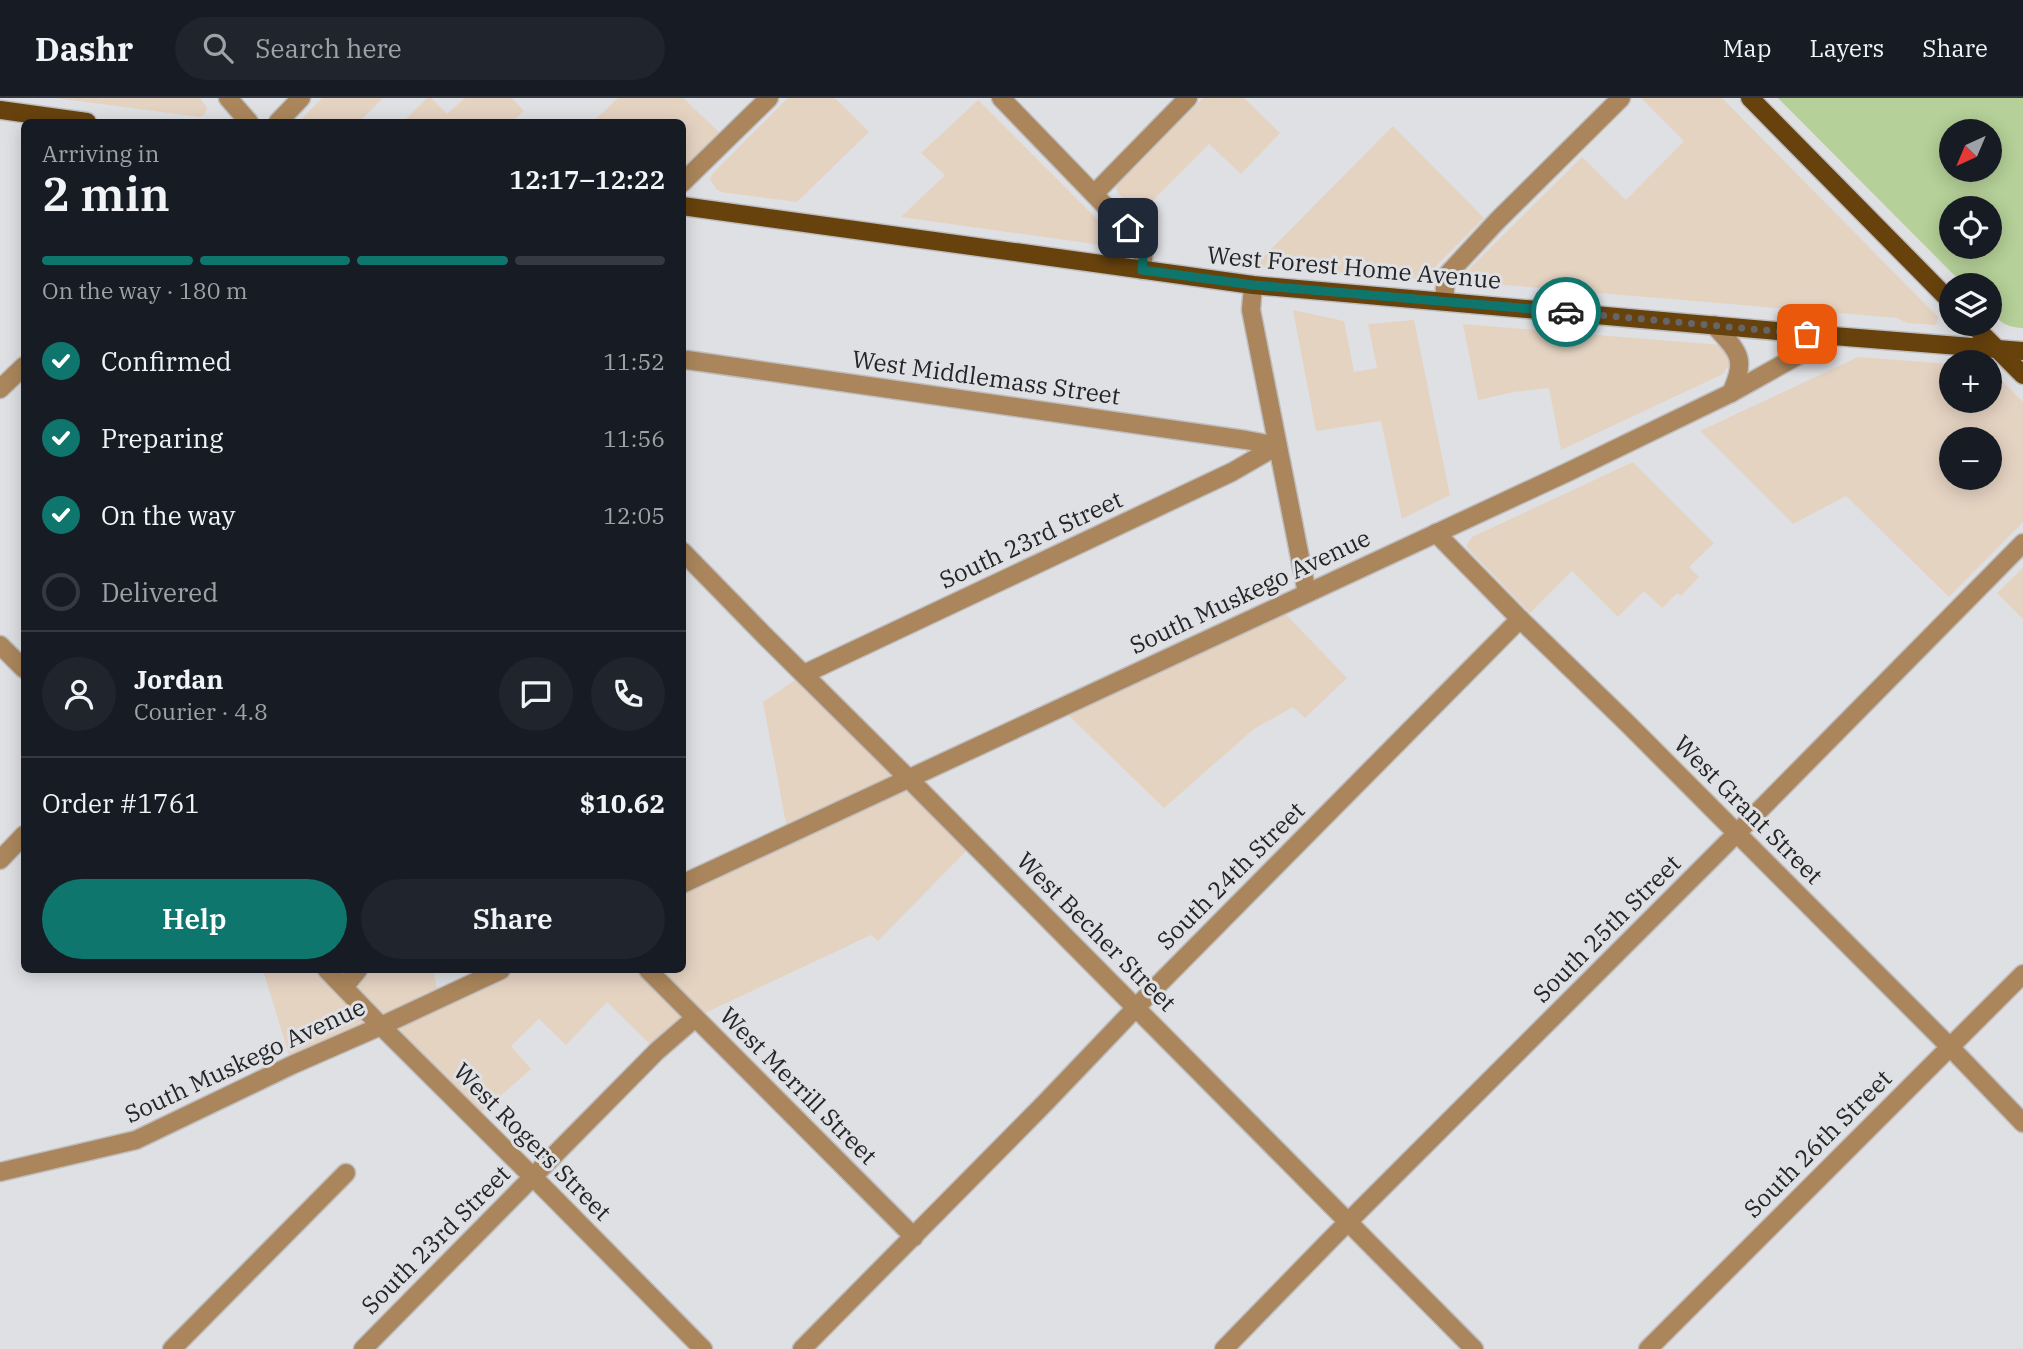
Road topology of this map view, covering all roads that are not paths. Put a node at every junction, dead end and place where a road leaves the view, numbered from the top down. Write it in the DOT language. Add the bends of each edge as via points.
graph roads {
  1 [pos="228,98"];
  2 [pos="301,98"];
  3 [pos="769,98"];
  4 [pos="1001,98"];
  5 [pos="1188,98"];
  6 [pos="1620,98"];
  7 [pos="1750,98"];
  8 [pos="0,110"];
  9 [pos="65,119"];
  10 [pos="246,119"];
  11 [pos="281,119"];
  12 [pos="686,179"];
  13 [pos="1095,194"];
  14 [pos="686,207"];
  15 [pos="1142,270"];
  16 [pos="1253,285"];
  17 [pos="1939,290"];
  18 [pos="1444,301"];
  19 [pos="1714,325"];
  20 [pos="1833,336"];
  21 [pos="1984,336"];
  22 [pos="1997,349"];
  23 [pos="2023,351"];
  24 [pos="687,360"];
  25 [pos="21,369"];
  26 [pos="2023,375"];
  27 [pos="0,389"];
  28 [pos="1731,393"];
  29 [pos="1277,446"];
  30 [pos="1436,533"];
  31 [pos="2023,542"];
  32 [pos="686,555"];
  33 [pos="1307,593"];
  34 [pos="1520,619"];
  35 [pos="0,645"];
  36 [pos="21,666"];
  37 [pos="804,674"];
  38 [pos="908,778"];
  39 [pos="1736,834"];
  40 [pos="21,838"];
  41 [pos="0,860"];
  42 [pos="686,882"];
  43 [pos="330,973"];
  44 [pos="356,973"];
  45 [pos="495,973"];
  46 [pos="651,973"];
  47 [pos="2023,974"];
  48 [pos="344,987"];
  49 [pos="1136,1007"];
  50 [pos="695,1018"];
  51 [pos="381,1026"];
  52 [pos="1950,1047"];
  53 [pos="2023,1123"];
  54 [pos="0,1172"];
  55 [pos="346,1173"];
  56 [pos="533,1177"];
  57 [pos="1349,1222"];
  58 [pos="914,1237"];
  59 [pos="172,1349"];
  60 [pos="363,1349"];
  61 [pos="703,1349"];
  62 [pos="802,1349"];
  63 [pos="1224,1349"];
  64 [pos="1474,1349"];
  65 [pos="1648,1349"];
  1 -- 10 [label="street"];
  2 -- 11 [label="street"];
  3 -- 12 [label="street"];
  4 -- 13 [label="street"];
  5 -- 13 [label="street"];
  6 -- 18 [label="street" via="1446,276"];
  7 -- 17 [label="main road"];
  8 -- 9 [label="main road"];
  13 -- 15 [label="street" via="1144,246"];
  14 -- 15 [label="main road, West Forest Home Avenue"];
  15 -- 16 [label="main road, West Forest Home Avenue"];
  16 -- 18 [label="main road, West Forest Home Avenue"];
  16 -- 29 [label="street" via="1251,310"];
  18 -- 19 [label="main road, West Forest Home Avenue"];
  19 -- 20 [label="main road, West Forest Home Avenue"];
  19 -- 28 [label="street" via="1736,350 1740,364"];
  20 -- 22 [label="main road, West Forest Home Avenue"];
  20 -- 28 [label="street, South Muskego Avenue"];
  21 -- 22 [label="main road"];
  22 -- 23 [label="main road, West Forest Home Avenue"];
  22 -- 26 [label="main road"];
  24 -- 29 [label="street, West Middlemass Street"];
  25 -- 27 [label="street"];
  28 -- 30 [label="street, South Muskego Avenue"];
  29 -- 33 [label="street"];
  29 -- 37 [label="street, South 23rd Street" via="1232,472"];
  30 -- 33 [label="street, South Muskego Avenue"];
  30 -- 34 [label="street, West Grant Street"];
  31 -- 39 [label="street, South 25th Street"];
  32 -- 37 [label="street, West Becher Street"];
  33 -- 38 [label="street, South Muskego Avenue"];
  34 -- 39 [label="street, West Grant Street"];
  34 -- 49 [label="street, South 24th Street"];
  35 -- 36 [label="street"];
  37 -- 38 [label="street, West Becher Street"];
  38 -- 42 [label="street, South Muskego Avenue"];
  38 -- 49 [label="street, West Becher Street"];
  39 -- 52 [label="street, West Grant Street"];
  39 -- 57 [label="street, South 25th Street"];
  40 -- 41 [label="street"];
  43 -- 48 [label="street, West Rogers Street"];
  44 -- 48 [label="street"];
  45 -- 51 [label="street, South Muskego Avenue"];
  46 -- 50 [label="street, West Merrill Street"];
  47 -- 52 [label="street, South 26th Street"];
  48 -- 51 [label="street, West Rogers Street"];
  49 -- 57 [label="street, West Becher Street"];
  49 -- 58 [label="street, South 24th Street"];
  50 -- 56 [label="street, South 23rd Street"];
  50 -- 58 [label="street, West Merrill Street"];
  51 -- 54 [label="street, South Muskego Avenue" via="136,1140"];
  51 -- 56 [label="street, West Rogers Street"];
  52 -- 53 [label="street, West Grant Street"];
  52 -- 65 [label="street, South 26th Street"];
  55 -- 59 [label="street"];
  56 -- 60 [label="street, South 23rd Street"];
  56 -- 61 [label="street, West Rogers Street"];
  57 -- 63 [label="street, South 25th Street"];
  57 -- 64 [label="street, West Becher Street"];
  58 -- 62 [label="street, South 24th Street"];
}
